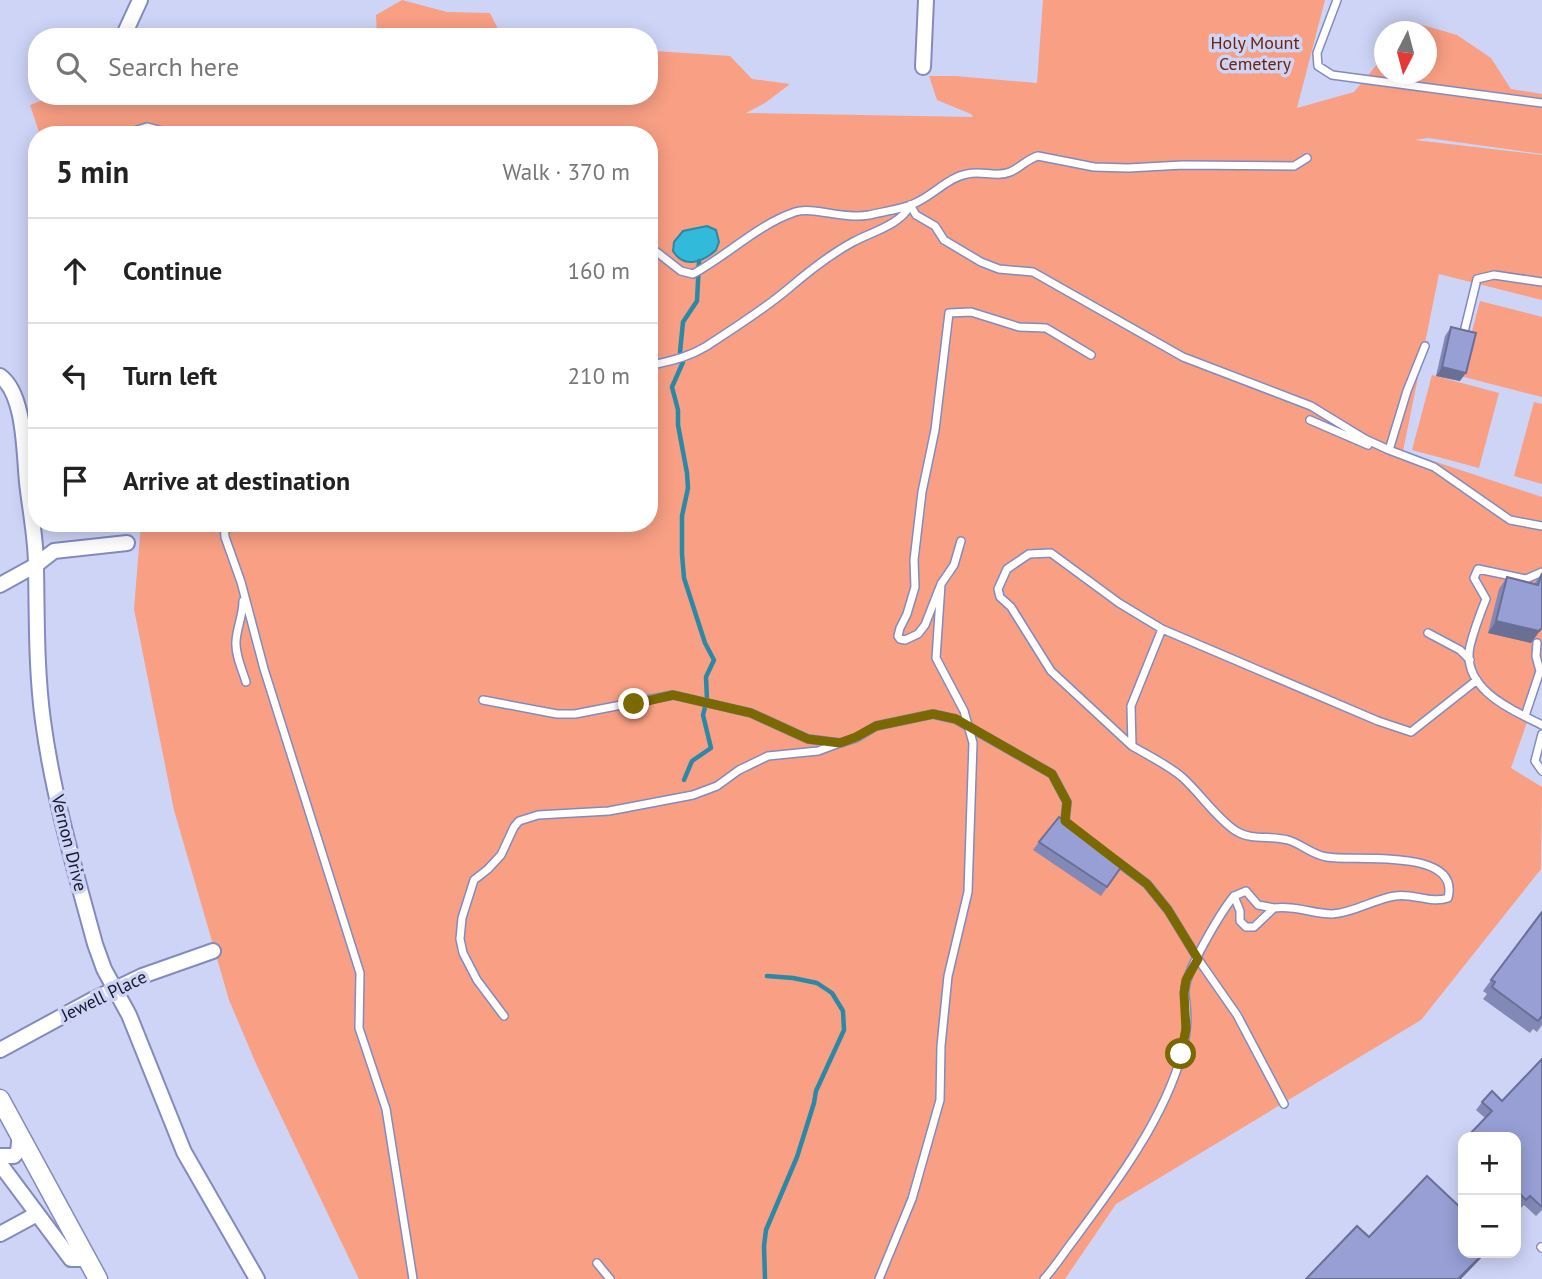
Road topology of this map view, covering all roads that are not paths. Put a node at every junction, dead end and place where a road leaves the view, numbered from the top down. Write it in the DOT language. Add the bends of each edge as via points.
graph roads {
  1 [pos="140,0"];
  2 [pos="926,0"];
  3 [pos="1337,0"];
  4 [pos="127,28"];
  5 [pos="923,67"];
  6 [pos="1542,103"];
  7 [pos="1307,158"];
  8 [pos="910,205"];
  9 [pos="658,253"];
  10 [pos="1542,282"];
  11 [pos="1464,332"];
  12 [pos="1425,346"];
  13 [pos="1091,355"];
  14 [pos="658,364"];
  15 [pos="0,376"];
  16 [pos="1310,421"];
  17 [pos="1389,450"];
  18 [pos="28,483"];
  19 [pos="1542,526"];
  20 [pos="33,532"];
  21 [pos="225,532"];
  22 [pos="961,541"];
  23 [pos="127,543"];
  24 [pos="36,565"];
  25 [pos="1542,572"];
  26 [pos="942,584"];
  27 [pos="0,585"];
  28 [pos="243,592"];
  29 [pos="1162,629"];
  30 [pos="1428,633"];
  31 [pos="1537,643"];
  32 [pos="1470,660"];
  33 [pos="1477,680"];
  34 [pos="246,681"];
  35 [pos="483,700"];
  36 [pos="1525,716"];
  37 [pos="1542,725"];
  38 [pos="969,726"];
  39 [pos="1542,734"];
  40 [pos="840,743"];
  41 [pos="1132,746"];
  42 [pos="1542,771"];
  43 [pos="1075,829"];
  44 [pos="1106,853"];
  45 [pos="1234,896"];
  46 [pos="1274,908"];
  47 [pos="213,951"];
  48 [pos="1198,959"];
  49 [pos="115,989"];
  50 [pos="504,1016"];
  51 [pos="0,1050"];
  52 [pos="0,1099"];
  53 [pos="1284,1104"];
  54 [pos="20,1136"];
  55 [pos="0,1156"];
  56 [pos="0,1164"];
  57 [pos="37,1214"];
  58 [pos="0,1234"];
  59 [pos="87,1259"];
  60 [pos="597,1263"];
  61 [pos="98,1279"];
  62 [pos="257,1279"];
  63 [pos="413,1279"];
  64 [pos="610,1279"];
  65 [pos="879,1279"];
  66 [pos="1044,1279"];
  1 -- 4 [label="street"];
  2 -- 5 [label="street"];
  3 -- 6 [label="lane" via="1317,53 1323,71"];
  7 -- 8 [label="lane" via="1294,166 1128,168 1094,167 1038,156 998,176 966,174"];
  8 -- 9 [label="lane" via="865,215 799,211 753,233 694,274 681,271"];
  8 -- 14 [label="lane" via="900,218 818,262 763,308 681,358"];
  8 -- 17 [label="lane" via="944,240 981,262 1033,272 1183,357 1311,406"];
  10 -- 11 [label="lane" via="1494,275 1477,279"];
  12 -- 17 [label="lane"];
  13 -- 26 [label="lane" via="1046,328 1019,327 971,312 949,313 935,430 922,492 915,587 900,639 918,634 925,625"];
  15 -- 18 [label="street, Vernon Drive" via="16,401"];
  16 -- 17 [label="lane"];
  17 -- 19 [label="lane" via="1434,467 1510,520"];
  20 -- 24 [label="street, Vernon Drive"];
  21 -- 28 [label="lane"];
  22 -- 26 [label="lane"];
  23 -- 24 [label="street" via="54,551"];
  24 -- 27 [label="street"];
  24 -- 49 [label="street, Vernon Drive" via="40,694 54,785 94,944"];
  25 -- 32 [label="lane" via="1526,579 1478,569 1474,579 1486,599 1469,648"];
  26 -- 38 [label="lane" via="936,658"];
  28 -- 34 [label="lane" via="236,651"];
  28 -- 63 [label="lane" via="360,974 359,1028 386,1109"];
  29 -- 33 [label="lane" via="1411,732"];
  29 -- 41 [label="lane" via="1131,706"];
  29 -- 41 [label="lane" via="1051,553 1029,554 1020,560 1007,569 998,589 1051,671"];
  30 -- 32 [label="lane"];
  31 -- 36 [label="lane" via="1540,671"];
  32 -- 33 [label="lane"];
  33 -- 36 [label="lane" via="1486,694"];
  35 -- 40 [label="lane" via="575,714 673,695 751,713 808,739"];
  36 -- 37 [label="lane"];
  38 -- 40 [label="lane" via="933,714 876,726"];
  38 -- 43 [label="lane" via="1052,774 1067,802 1065,821"];
  38 -- 65 [label="lane" via="973,765 968,892 948,976 940,1100 912,1199"];
  39 -- 42 [label="lane" via="1535,761"];
  40 -- 50 [label="lane" via="761,759 692,796 519,821 501,855 474,880 460,939 477,980"];
  41 -- 46 [label="lane" via="1181,776 1235,830 1252,837 1292,841 1328,858 1374,858 1433,867 1445,875 1451,887 1448,898 1441,900 1395,896 1333,914"];
  44 -- 48 [label="lane" via="1147,884"];
  45 -- 46 [label="lane" via="1246,891 1258,905"];
  45 -- 46 [label="lane" via="1246,927 1254,927"];
  45 -- 48 [label="lane" via="1221,911"];
  47 -- 49 [label="street, Jewell Place"];
  48 -- 53 [label="lane" via="1237,1015"];
  48 -- 66 [label="lane" via="1186,980 1181,1054 1161,1104 1102,1204"];
  49 -- 51 [label="street, Jewell Place"];
  49 -- 62 [label="street, Vernon Drive" via="130,1015 184,1152"];
  52 -- 54 [label="street"];
  54 -- 55 [label="street" via="14,1156"];
  54 -- 59 [label="street"];
  56 -- 57 [label="street"];
  57 -- 58 [label="street"];
  57 -- 59 [label="street" via="71,1259"];
  59 -- 61 [label="street"];
  60 -- 64 [label="lane"];
}
